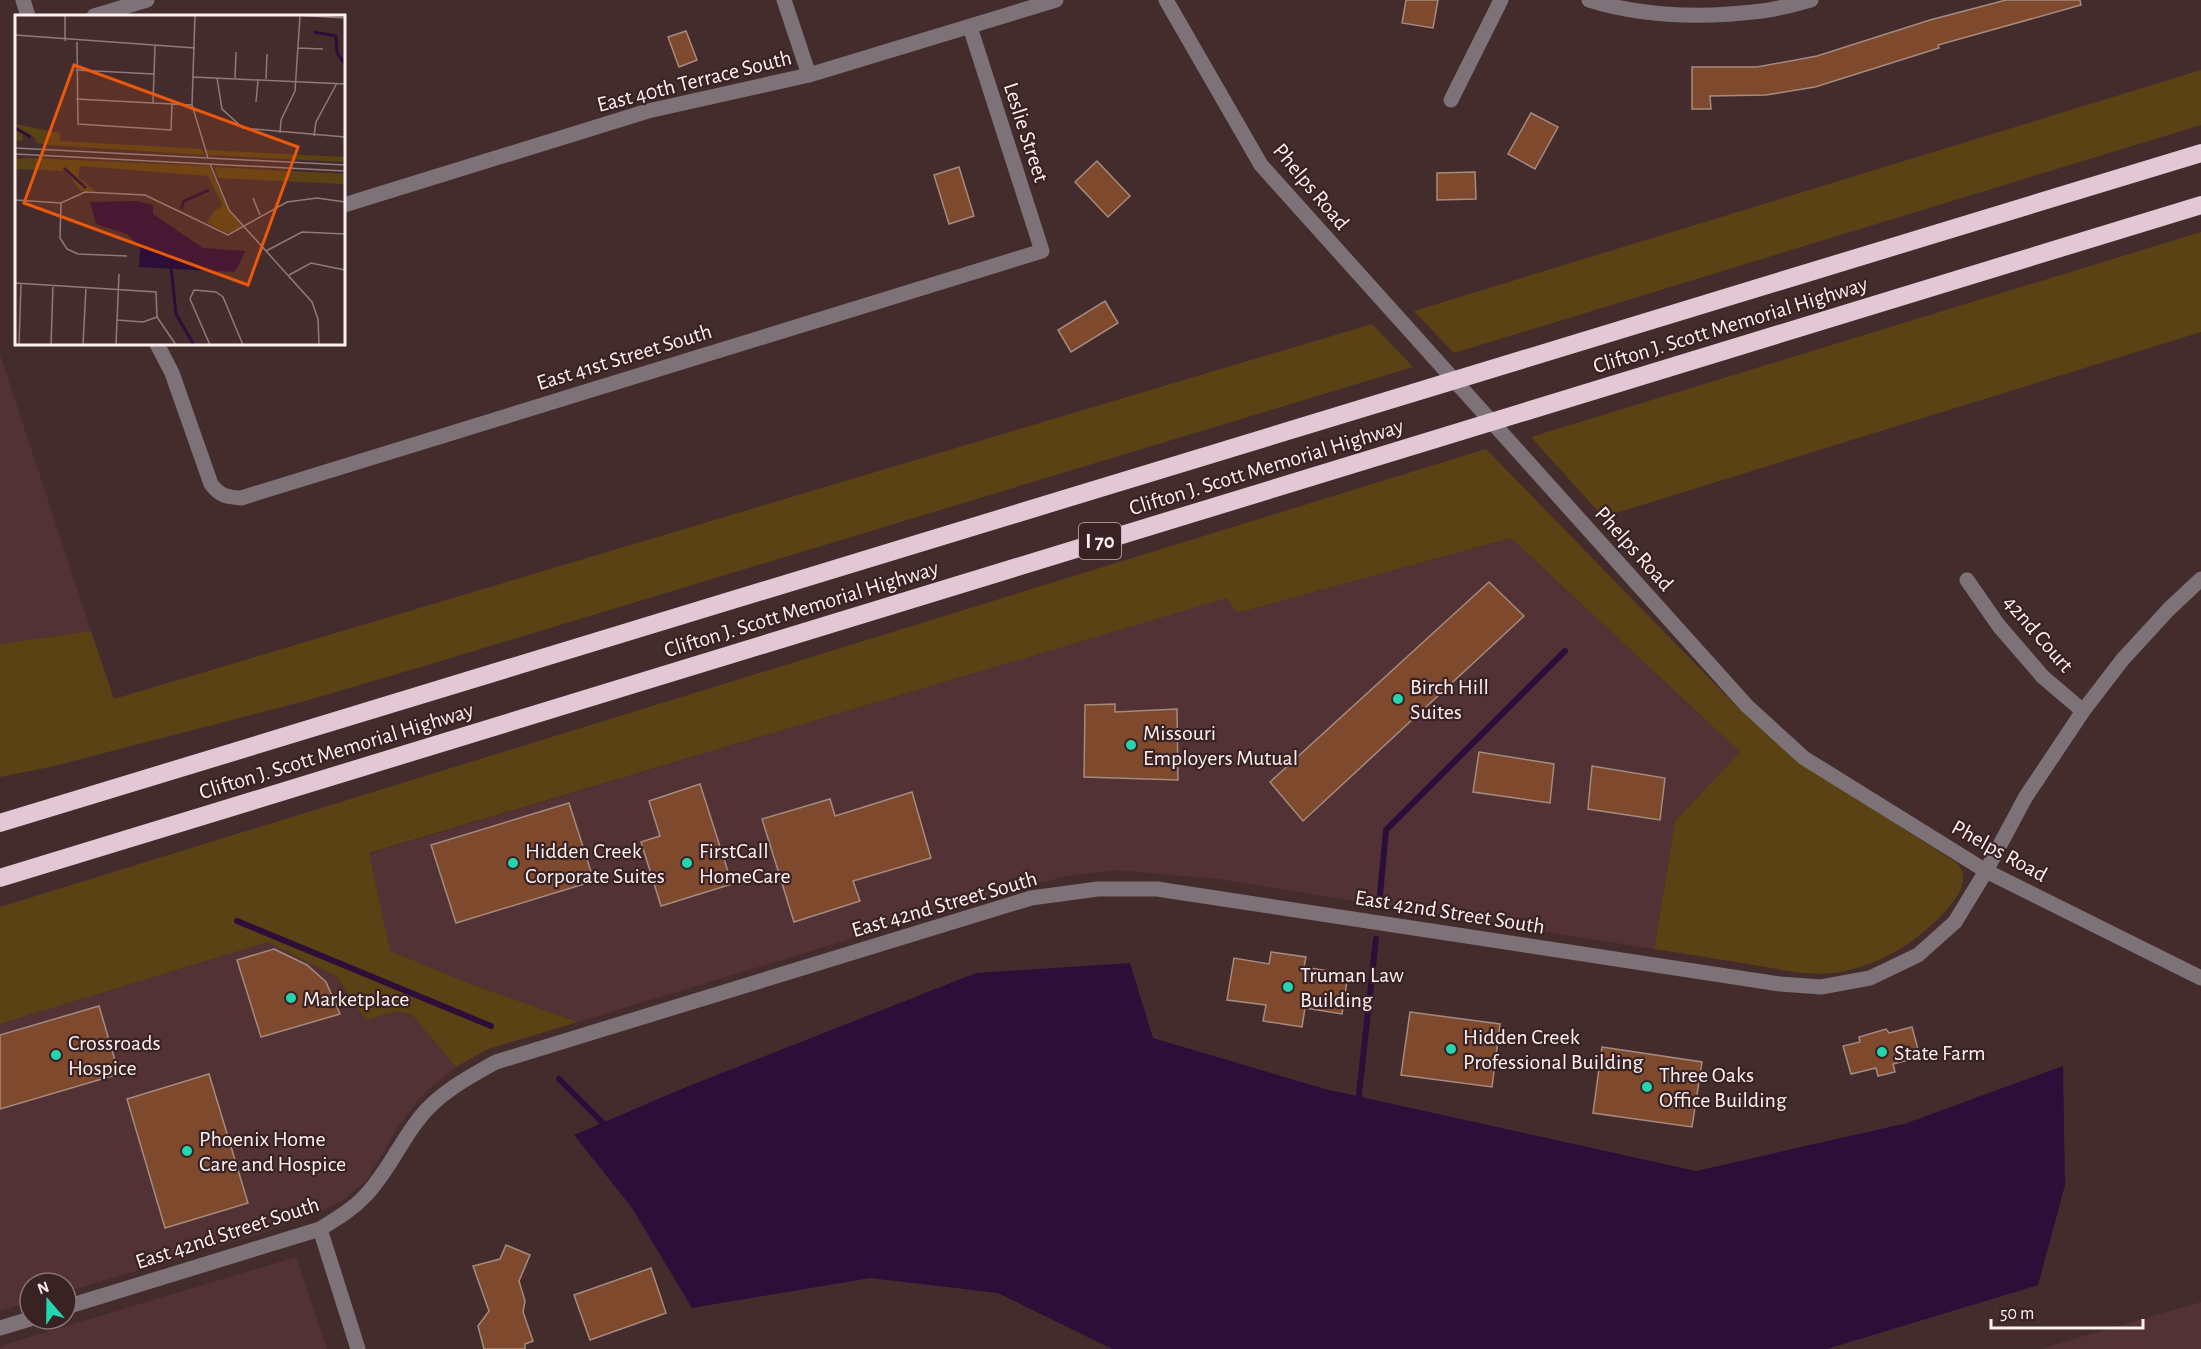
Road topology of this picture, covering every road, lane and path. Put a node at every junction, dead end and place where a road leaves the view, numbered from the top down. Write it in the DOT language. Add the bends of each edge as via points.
graph roads {
  1 [pos="23,0"];
  2 [pos="147,0"];
  3 [pos="784,0"];
  4 [pos="1056,0"];
  5 [pos="1166,0"];
  6 [pos="1501,0"];
  7 [pos="1589,0"];
  8 [pos="1811,0"];
  9 [pos="28,15"];
  10 [pos="97,15"];
  11 [pos="970,27"];
  12 [pos="808,75"];
  13 [pos="1451,100"];
  14 [pos="2201,153"];
  15 [pos="345,205"];
  16 [pos="2201,205"];
  17 [pos="1042,251"];
  18 [pos="158,345"];
  19 [pos="2201,579"];
  20 [pos="1967,580"];
  21 [pos="2083,711"];
  22 [pos="82,798"];
  23 [pos="0,810"];
  24 [pos="0,823"];
  25 [pos="1986,871"];
  26 [pos="0,878"];
  27 [pos="2201,978"];
  28 [pos="320,1229"];
  29 [pos="78,1303"];
  30 [pos="18,1322"];
  31 [pos="0,1328"];
  32 [pos="358,1349"];
  1 -- 9 [label="street"];
  2 -- 10 [label="street"];
  3 -- 12 [label="street"];
  4 -- 11 [label="street, East 40th Terrace South"];
  5 -- 25 [label="street, Phelps Road" via="1261,165 1747,706 1804,758"];
  6 -- 13 [label="street"];
  7 -- 8 [label="street" via="1661,13 1708,15 1764,11"];
  11 -- 12 [label="street, East 40th Terrace South"];
  11 -- 17 [label="street, Leslie Street"];
  12 -- 15 [label="street, East 40th Terrace South" via="648,111"];
  14 -- 22 [label="highway, Clifton J. Scott Memorial Highway / I 70"];
  16 -- 26 [label="highway, Clifton J. Scott Memorial Highway / I 70"];
  17 -- 18 [label="street, East 41st Street South" via="241,498 219,494 211,484 172,373"];
  19 -- 21 [label="street, East 42nd Street South" via="2123,659"];
  20 -- 21 [label="street, 42nd Court" via="1999,626 2043,677"];
  21 -- 25 [label="street, East 42nd Street South" via="2025,798"];
  22 -- 23 [label="highway"];
  22 -- 24 [label="highway, Clifton J. Scott Memorial Highway / I 70"];
  25 -- 27 [label="street, Phelps Road"];
  25 -- 28 [label="street, East 42nd Street South" via="1955,922 1917,955 1870,978 1821,987 1780,984 1157,889 1098,889 1030,898 496,1062 433,1104 419,1118 367,1195"];
  28 -- 29 [label="street, East 42nd Street South"];
  28 -- 32 [label="street"];
  30 -- 31 [label="street"];
}
